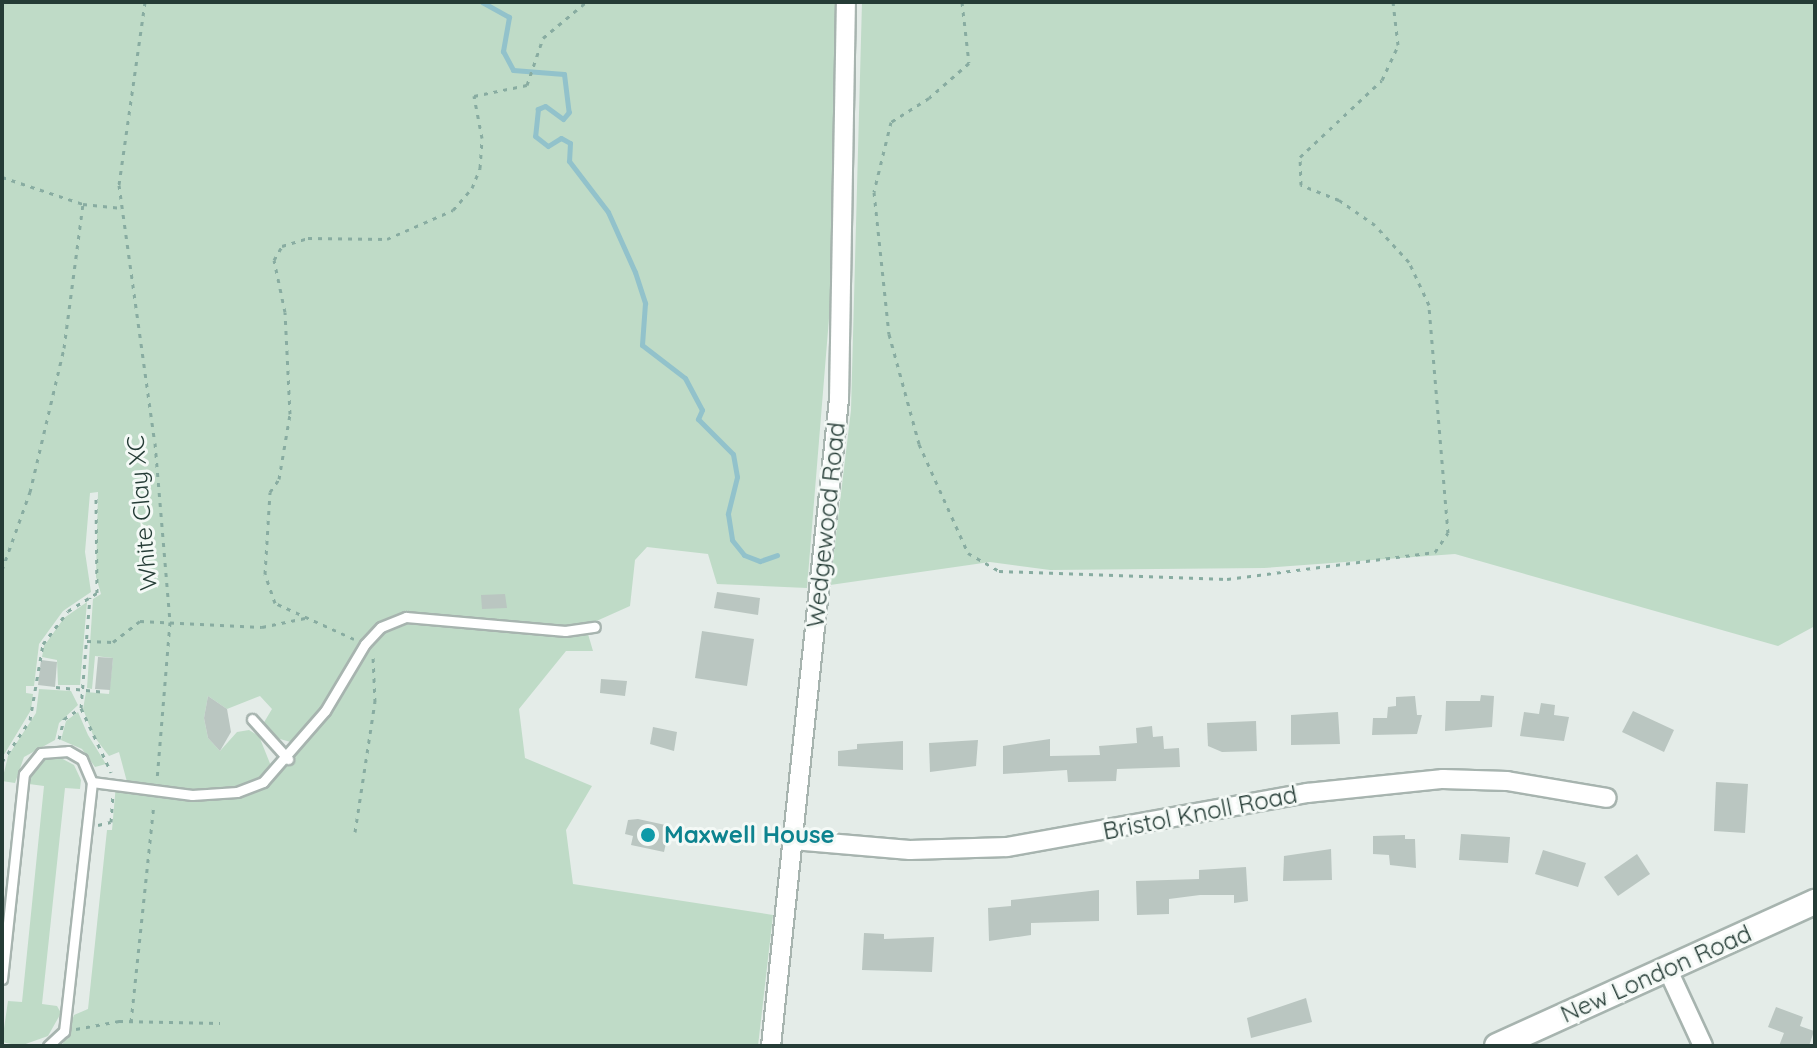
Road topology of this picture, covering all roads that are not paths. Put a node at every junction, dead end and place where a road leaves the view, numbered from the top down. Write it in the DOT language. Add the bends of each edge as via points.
graph roads {
  1 [pos="846,2"];
  2 [pos="595,627"];
  3 [pos="252,719"];
  4 [pos="288,759"];
  5 [pos="92,782"];
  6 [pos="1607,798"];
  7 [pos="793,840"];
  8 [pos="1815,902"];
  9 [pos="1667,968"];
  10 [pos="2,979"];
  11 [pos="48,1046"];
  12 [pos="771,1046"];
  13 [pos="1497,1046"];
  14 [pos="1703,1046"];
  1 -- 7 [label="street, Wedgewood Road" via="839,399"];
  2 -- 4 [label="lane" via="565,631 406,617 381,627"];
  3 -- 4 [label="lane"];
  4 -- 5 [label="lane" via="263,782 237,792 156,791"];
  5 -- 10 [label="lane" via="82,759 60,749 34,758 24,774"];
  5 -- 11 [label="lane" via="64,1031"];
  6 -- 7 [label="street, Bristol Knoll Road" via="1507,781 1443,779 1307,793 1007,847 910,850"];
  7 -- 12 [label="street, Wedgewood Road"];
  8 -- 9 [label="main road, New London Road"];
  9 -- 13 [label="main road, New London Road"];
  9 -- 14 [label="street"];
}
